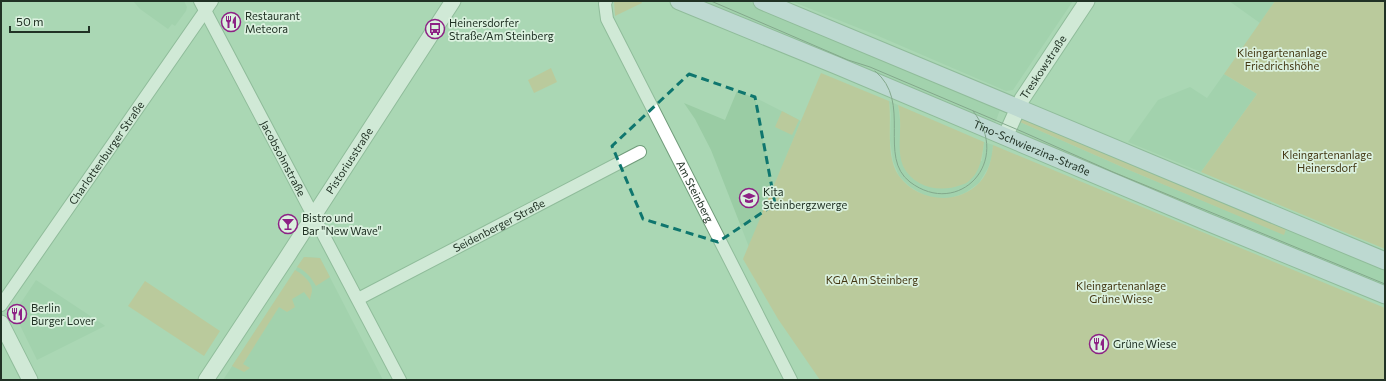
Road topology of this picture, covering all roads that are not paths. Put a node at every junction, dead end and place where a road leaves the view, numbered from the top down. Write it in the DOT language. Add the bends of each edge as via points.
graph roads {
  1 [pos="212,1"];
  2 [pos="453,1"];
  3 [pos="606,1"];
  4 [pos="679,1"];
  5 [pos="762,1"];
  6 [pos="1087,1"];
  7 [pos="202,6"];
  8 [pos="1018,107"];
  9 [pos="1005,136"];
  10 [pos="640,152"];
  11 [pos="314,216"];
  12 [pos="1385,260"];
  13 [pos="1385,295"];
  14 [pos="358,299"];
  15 [pos="1,305"];
  16 [pos="1,323"];
  17 [pos="30,380"];
  18 [pos="206,380"];
  19 [pos="400,380"];
  20 [pos="792,380"];
  1 -- 7 [label="street, Charlottenburger Straße"];
  2 -- 11 [label="street, Pistoriusstraße"];
  3 -- 20 [label="street, Am Steinberg" via="608,19"];
  4 -- 9 [label="main road, Tino-Schwierzina-Straße"];
  5 -- 8 [label="main road"];
  6 -- 8 [label="street, Treskowstraße"];
  7 -- 11 [label="street, Jacobsohnstraße"];
  7 -- 15 [label="street, Charlottenburger Straße"];
  8 -- 9 [label="street, Treskowstraße"];
  8 -- 12 [label="main road"];
  9 -- 13 [label="main road, Tino-Schwierzina-Straße"];
  10 -- 14 [label="street, Seidenberger Straße"];
  11 -- 14 [label="street, Jacobsohnstraße"];
  11 -- 18 [label="street, Pistoriusstraße"];
  14 -- 19 [label="street, Jacobsohnstraße"];
  16 -- 17 [label="street"];
}
